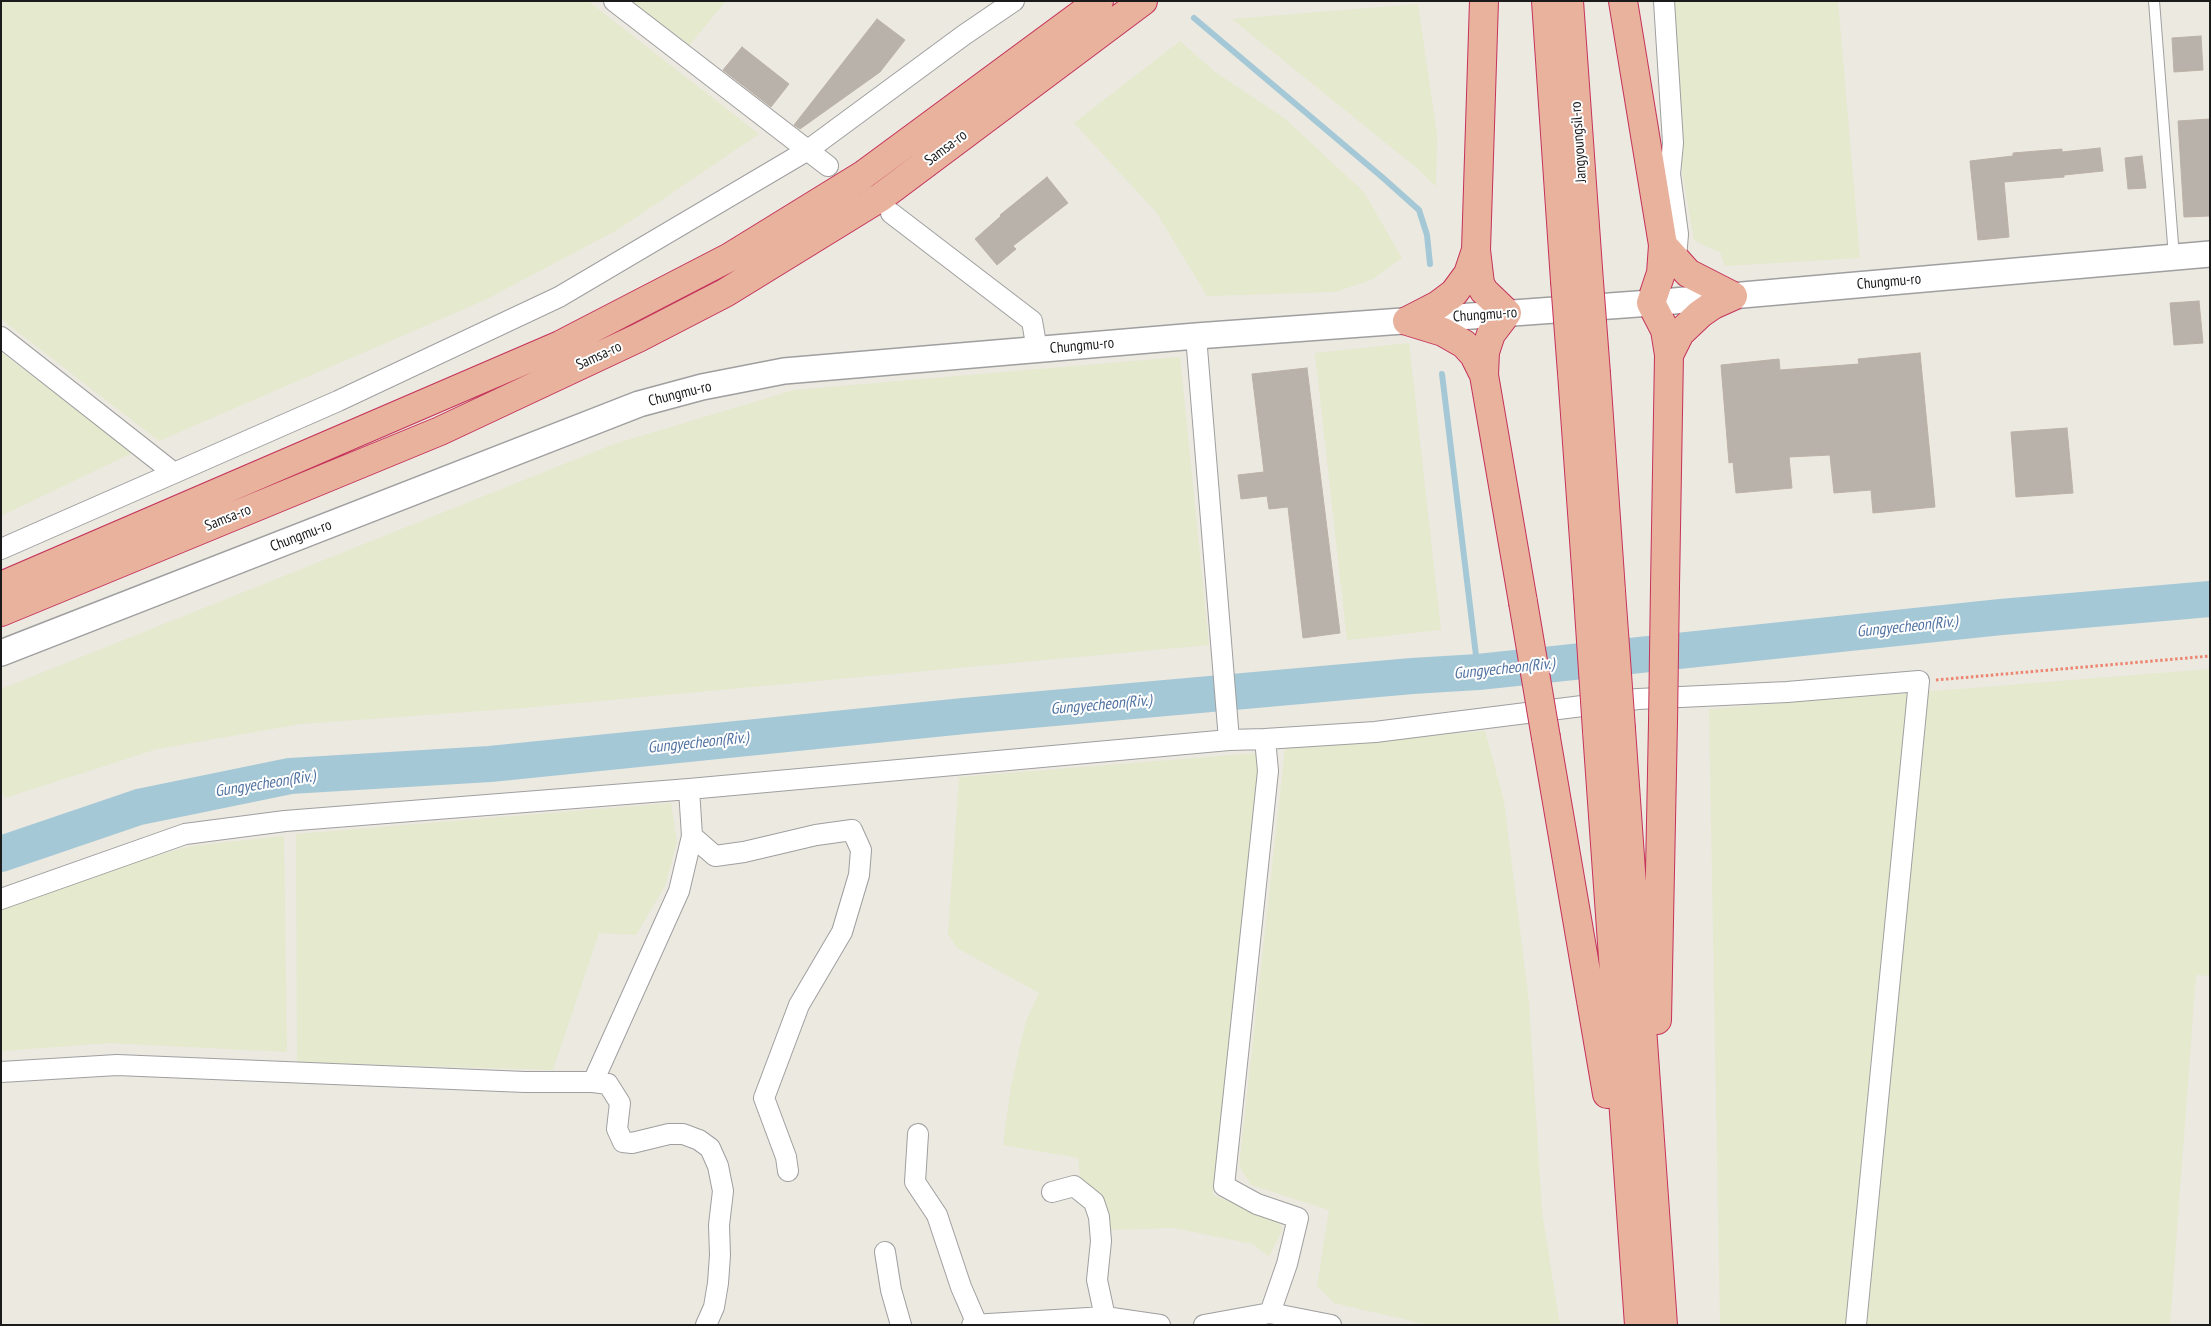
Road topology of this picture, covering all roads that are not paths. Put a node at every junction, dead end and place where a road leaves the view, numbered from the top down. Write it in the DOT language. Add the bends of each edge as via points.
graph roads {
  1 [pos="614,1"];
  2 [pos="1014,1"];
  3 [pos="1099,1"];
  4 [pos="1143,1"];
  5 [pos="1484,1"];
  6 [pos="1546,1"];
  7 [pos="1570,1"];
  8 [pos="1623,1"];
  9 [pos="1664,1"];
  10 [pos="2154,1"];
  11 [pos="808,150"];
  12 [pos="828,166"];
  13 [pos="891,213"];
  14 [pos="1476,250"];
  15 [pos="1669,252"];
  16 [pos="2210,254"];
  17 [pos="2174,257"];
  18 [pos="1577,282"];
  19 [pos="1732,296"];
  20 [pos="1651,303"];
  21 [pos="1507,313"];
  22 [pos="1407,321"];
  23 [pos="1196,336"];
  24 [pos="1,337"];
  25 [pos="1037,350"];
  26 [pos="1669,355"];
  27 [pos="1484,375"];
  28 [pos="174,473"];
  29 [pos="1,549"];
  30 [pos="1,586"];
  31 [pos="1,612"];
  32 [pos="1,653"];
  33 [pos="1228,730"];
  34 [pos="1609,730"];
  35 [pos="1265,739"];
  36 [pos="689,789"];
  37 [pos="692,836"];
  38 [pos="1,899"];
  39 [pos="1,1072"];
  40 [pos="592,1082"];
  41 [pos="918,1134"];
  42 [pos="788,1171"];
  43 [pos="1052,1192"];
  44 [pos="1654,1202"];
  45 [pos="1634,1251"];
  46 [pos="885,1252"];
  47 [pos="1270,1313"];
  48 [pos="1105,1317"];
  49 [pos="975,1324"];
  50 [pos="706,1325"];
  51 [pos="901,1325"];
  52 [pos="1160,1325"];
  53 [pos="1204,1325"];
  54 [pos="1331,1325"];
  55 [pos="1639,1325"];
  56 [pos="1663,1325"];
  57 [pos="1856,1325"];
  1 -- 11 [label="street"];
  2 -- 11 [label="street"];
  3 -- 30 [label="highway, Samsa-ro" via="863,175 730,257 560,345"];
  4 -- 31 [label="highway, Samsa-ro" via="882,196 725,293 638,338 440,431"];
  5 -- 14 [label="highway"];
  6 -- 18 [label="highway, Jangyoungsil-ro"];
  7 -- 18 [label="highway, Jangyoungsil-ro"];
  8 -- 15 [label="highway"];
  9 -- 15 [label="street" via="1673,143 1670,174 1678,234"];
  10 -- 17 [label="lane"];
  11 -- 12 [label="street"];
  11 -- 28 [label="street" via="559,297 338,401"];
  13 -- 25 [label="street" via="1032,321"];
  14 -- 21 [label="highway" via="1480,284"];
  14 -- 22 [label="highway" via="1468,274 1454,293"];
  15 -- 19 [label="highway" via="1688,273"];
  15 -- 20 [label="highway"];
  16 -- 17 [label="street, Chungmu-ro"];
  17 -- 19 [label="street, Chungmu-ro"];
  18 -- 34 [label="highway, bridge"];
  19 -- 20 [label="street, Chungmu-ro"];
  19 -- 26 [label="highway" via="1700,314 1680,333"];
  20 -- 21 [label="street, Chungmu-ro"];
  20 -- 26 [label="highway" via="1665,330"];
  21 -- 22 [label="street, Chungmu-ro"];
  21 -- 27 [label="highway" via="1491,334 1485,352"];
  22 -- 23 [label="street, Chungmu-ro"];
  22 -- 27 [label="highway" via="1443,332 1464,344"];
  23 -- 25 [label="street, Chungmu-ro"];
  23 -- 33 [label="street"];
  24 -- 28 [label="street"];
  25 -- 32 [label="street, Chungmu-ro" via="784,371 702,387 639,404"];
  26 -- 44 [label="highway, bridge"];
  27 -- 45 [label="highway, bridge"];
  28 -- 29 [label="street"];
  33 -- 35 [label="street"];
  33 -- 36 [label="street"];
  34 -- 44 [label="highway"];
  34 -- 45 [label="highway"];
  35 -- 47 [label="street" via="1268,771 1224,1186 1257,1204 1298,1218"];
  35 -- 57 [label="street" via="1375,732 1638,699 1787,692 1919,681"];
  36 -- 37 [label="street"];
  36 -- 38 [label="street" via="285,821 185,834"];
  37 -- 40 [label="street" via="679,891"];
  37 -- 42 [label="street" via="715,856 852,830 861,850 860,875 842,932 799,1005 764,1098"];
  39 -- 40 [label="street" via="117,1065"];
  40 -- 50 [label="street" via="608,1084 620,1103 617,1129 622,1142 683,1134 710,1148 723,1190 718,1283 714,1307"];
  41 -- 49 [label="street" via="915,1182 937,1215"];
  43 -- 48 [label="street" via="1074,1186 1094,1202 1099,1217 1100,1241 1097,1280"];
  44 -- 56 [label="highway"];
  45 -- 55 [label="highway"];
  46 -- 51 [label="street"];
  47 -- 53 [label="street"];
  47 -- 54 [label="street"];
  48 -- 49 [label="street"];
  48 -- 52 [label="street"];
}
